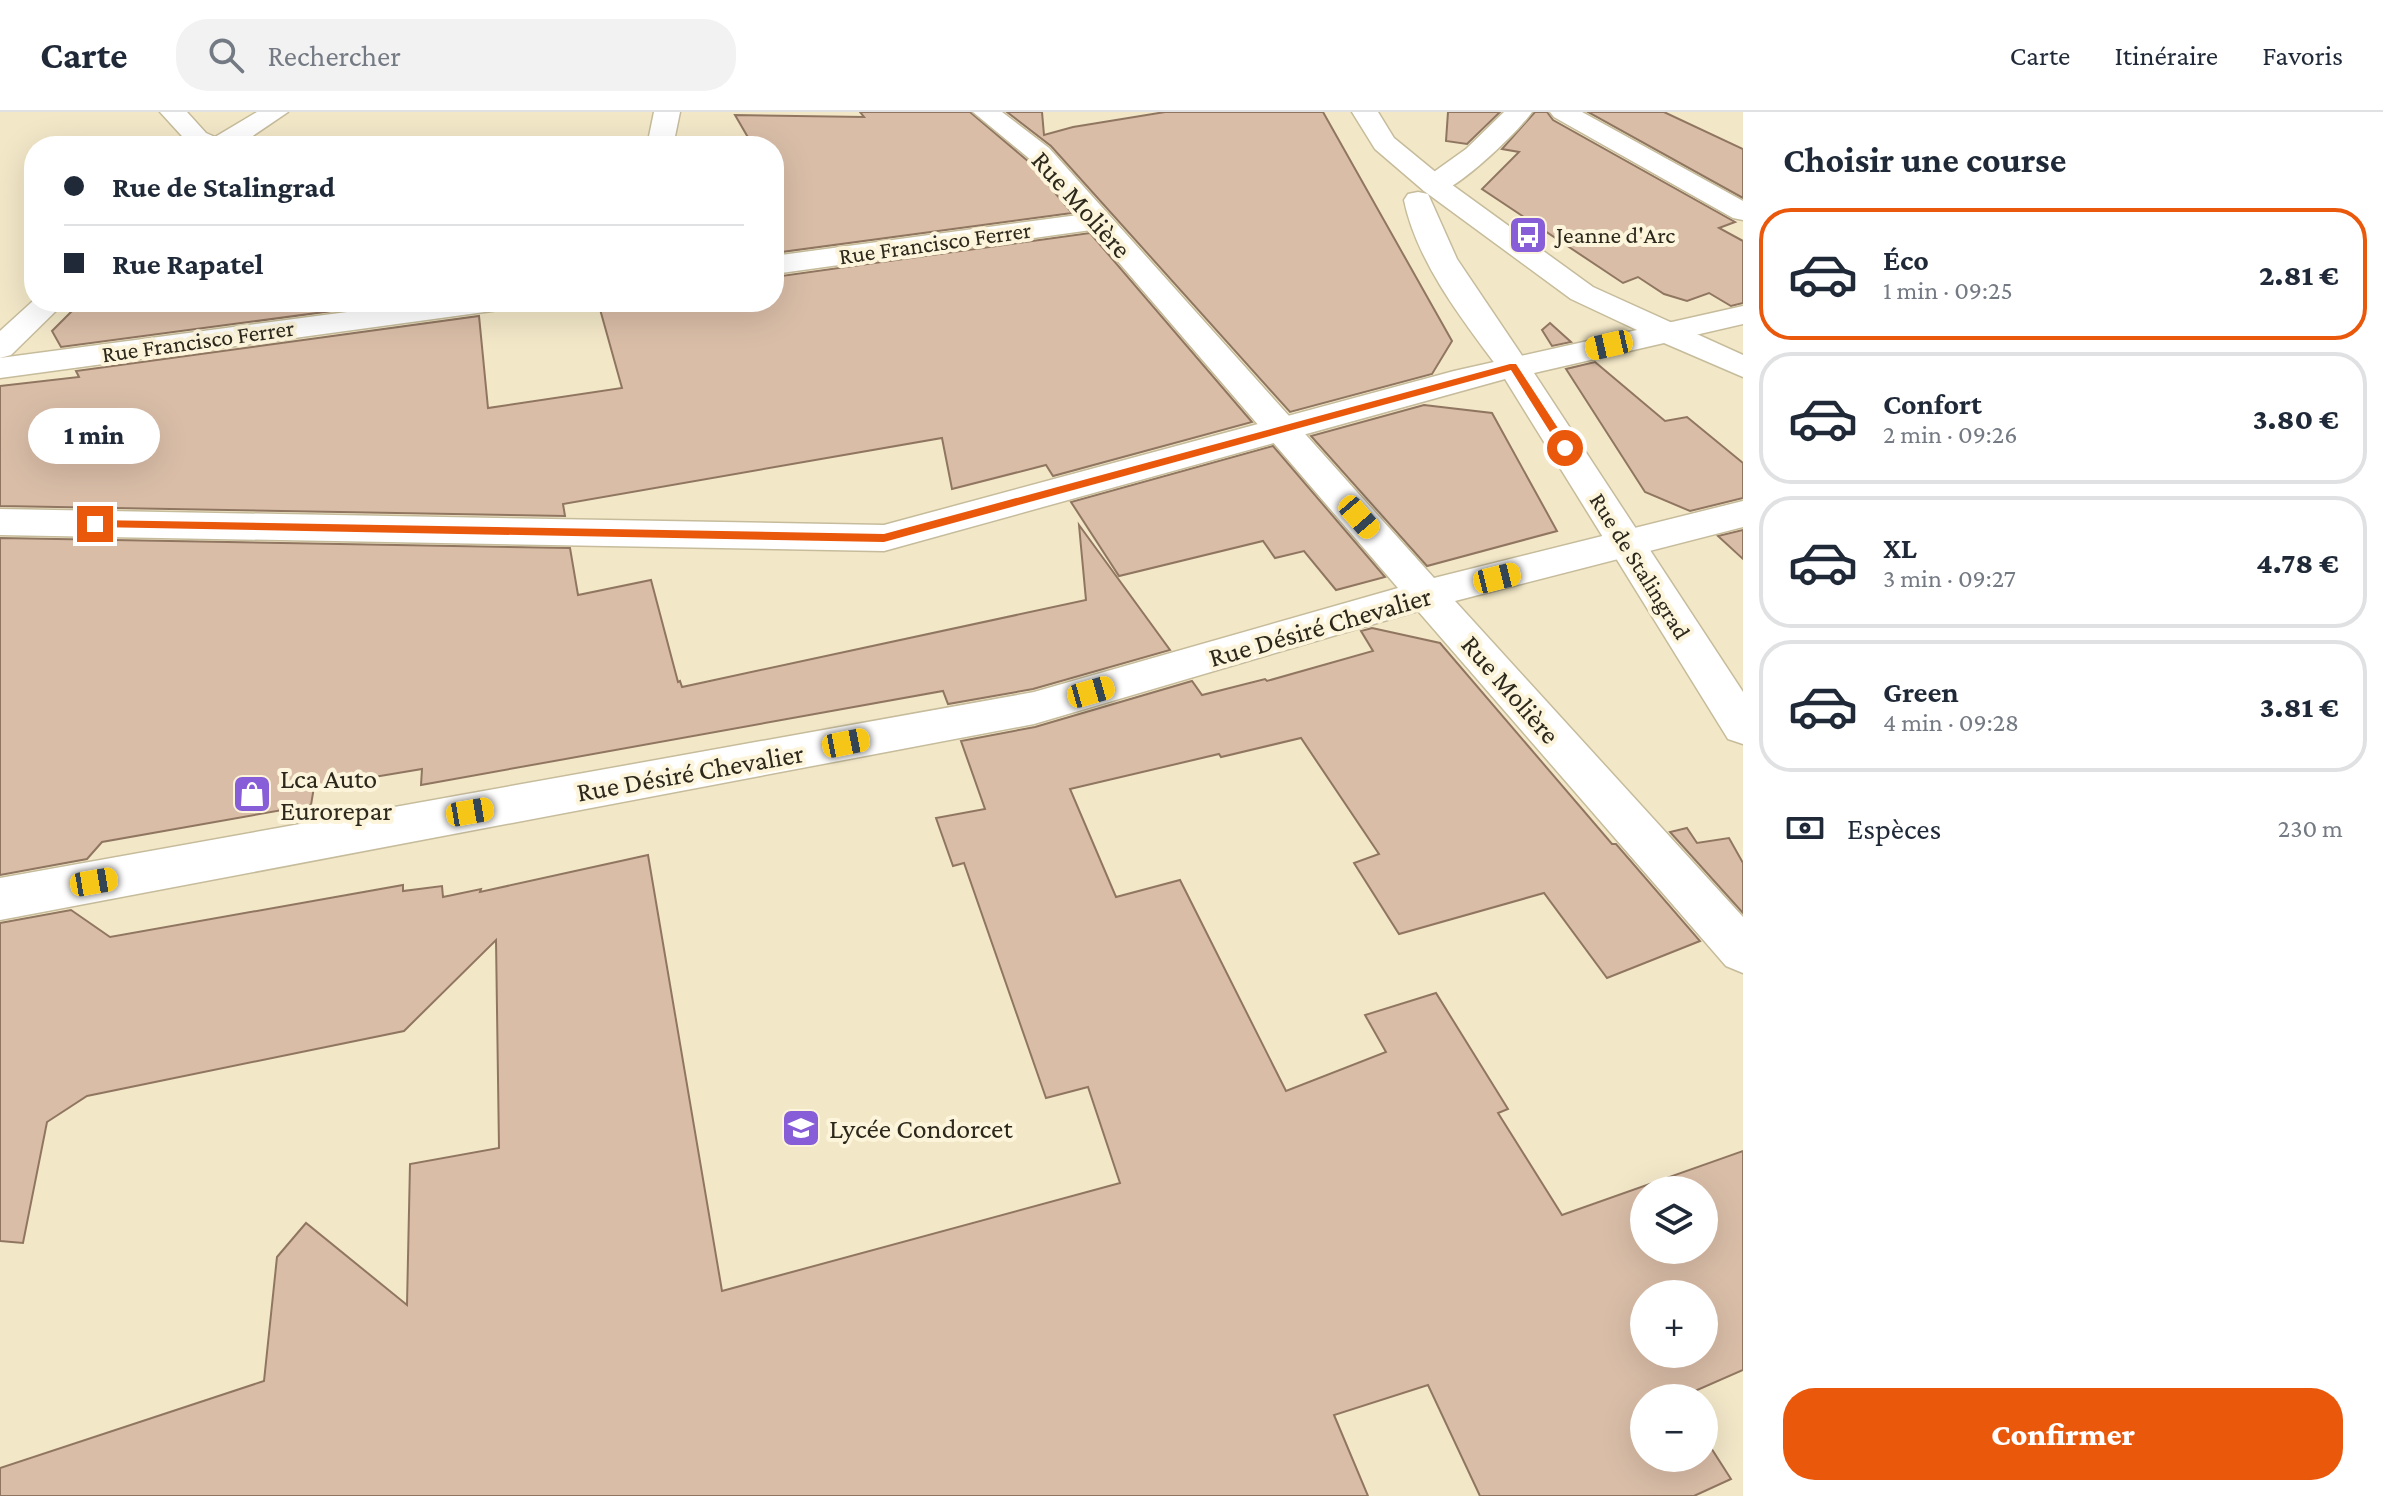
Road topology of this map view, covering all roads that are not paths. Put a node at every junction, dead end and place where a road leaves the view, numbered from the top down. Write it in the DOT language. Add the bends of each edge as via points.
graph roads {
  1 [pos="173,112"];
  2 [pos="275,112"];
  3 [pos="667,112"];
  4 [pos="986,112"];
  5 [pos="1365,112"];
  6 [pos="1519,112"];
  7 [pos="1563,112"];
  8 [pos="194,136"];
  9 [pos="233,136"];
  10 [pos="662,136"];
  11 [pos="1426,192"];
  12 [pos="1743,212"];
  13 [pos="1097,221"];
  14 [pos="784,264"];
  15 [pos="39,312"];
  16 [pos="417,312"];
  17 [pos="1743,315"];
  18 [pos="1665,333"];
  19 [pos="0,348"];
  20 [pos="1513,366"];
  21 [pos="1743,367"];
  22 [pos="0,368"];
  23 [pos="1281,431"];
  24 [pos="1743,514"];
  25 [pos="0,522"];
  26 [pos="1627,545"];
  27 [pos="1427,594"];
  28 [pos="1743,727"];
  29 [pos="0,899"];
  30 [pos="1743,951"];
  1 -- 8 [label="street"];
  2 -- 9 [label="street"];
  3 -- 10 [label="street"];
  4 -- 13 [label="street, Rue Molière" via="1040,154"];
  5 -- 11 [label="street"];
  6 -- 11 [label="street"];
  7 -- 12 [label="street"];
  11 -- 18 [label="street" via="1565,282"];
  11 -- 20 [label="street, Rue de Stalingrad" via="1418,212 1430,236"];
  13 -- 14 [label="street, Rue Francisco Ferrer"];
  13 -- 23 [label="street, Rue Molière"];
  15 -- 19 [label="street"];
  16 -- 22 [label="street, Rue Francisco Ferrer"];
  17 -- 18 [label="street"];
  18 -- 20 [label="street"];
  18 -- 21 [label="street"];
  20 -- 23 [label="street"];
  20 -- 26 [label="street, Rue de Stalingrad"];
  23 -- 25 [label="street" via="884,538"];
  23 -- 27 [label="street, Rue Molière"];
  24 -- 26 [label="street, Rue Désiré Chevalier"];
  26 -- 27 [label="street, Rue Désiré Chevalier"];
  26 -- 28 [label="street, Rue de Stalingrad"];
  27 -- 29 [label="street, Rue Désiré Chevalier" via="1034,708"];
  27 -- 30 [label="street, Rue Molière"];
}
